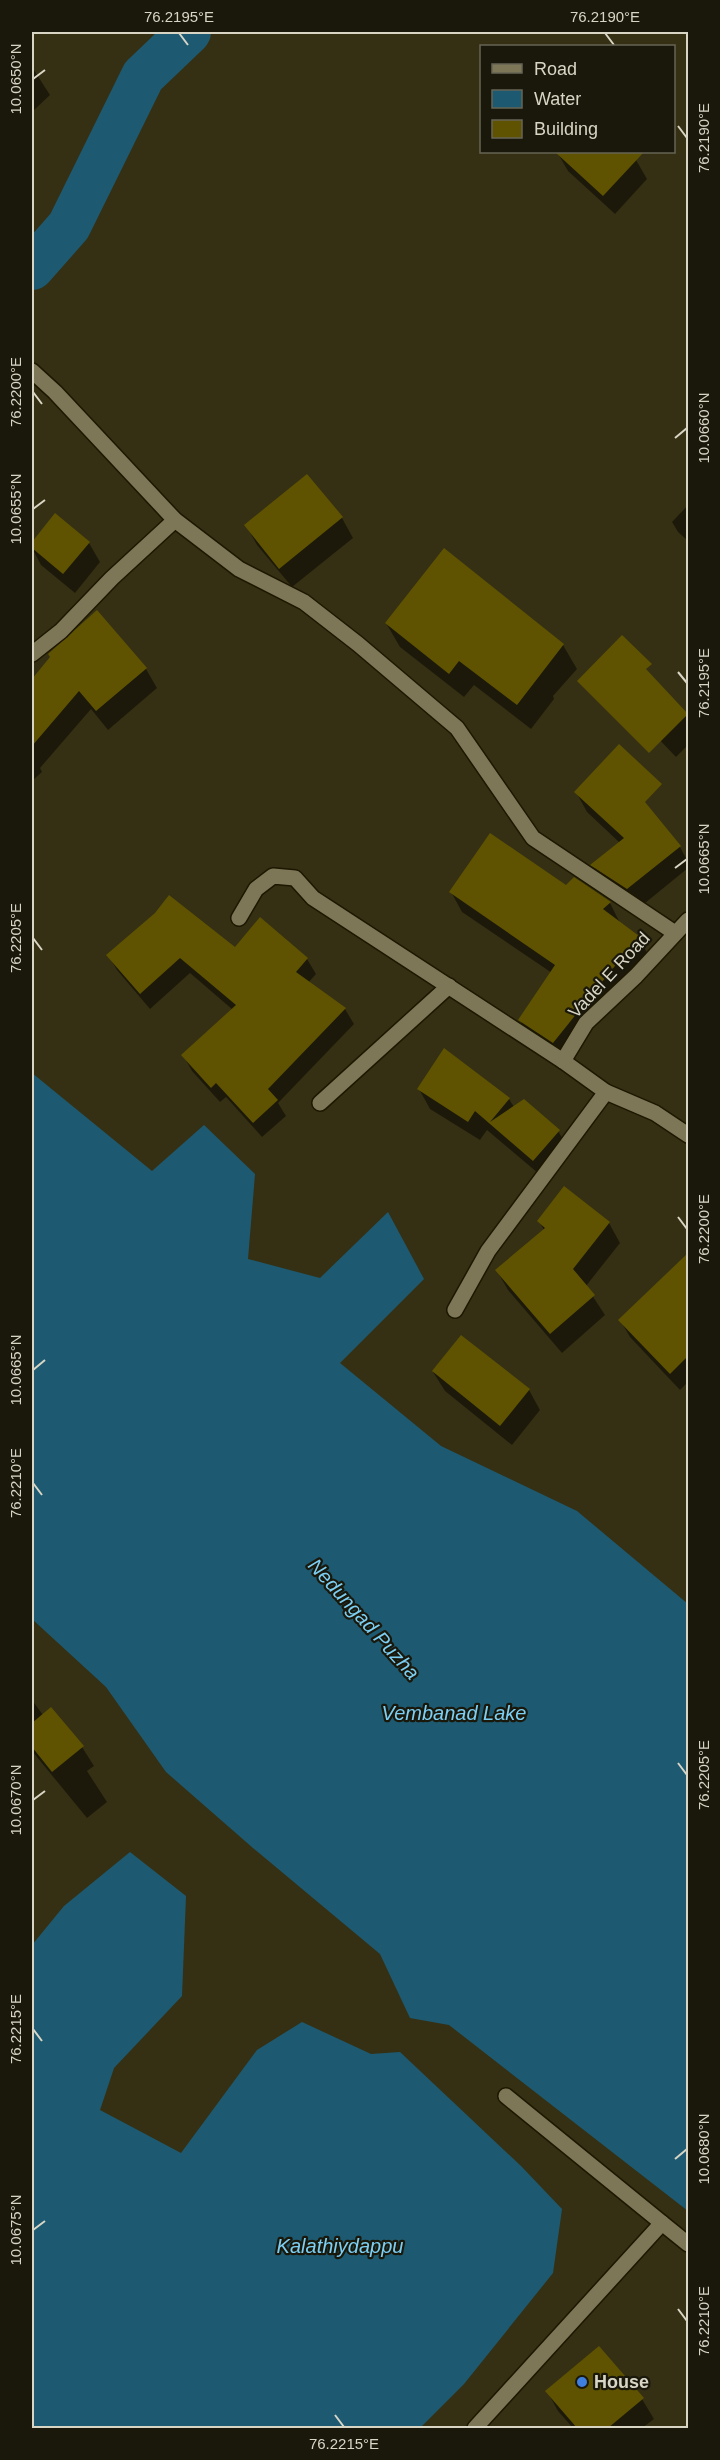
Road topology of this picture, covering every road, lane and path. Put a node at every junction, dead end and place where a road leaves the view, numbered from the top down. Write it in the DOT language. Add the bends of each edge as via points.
graph roads {
  1 [pos="32,371"];
  2 [pos="175,520"];
  3 [pos="32,654"];
  4 [pos="239,918"];
  5 [pos="688,920"];
  6 [pos="675,933"];
  7 [pos="449,986"];
  8 [pos="563,1061"];
  9 [pos="606,1092"];
  10 [pos="320,1103"];
  11 [pos="688,1135"];
  12 [pos="455,1310"];
  13 [pos="506,2096"];
  14 [pos="662,2223"];
  15 [pos="688,2244"];
  16 [pos="475,2428"];
  1 -- 2 [label="street"];
  2 -- 3 [label="street" via="61,631"];
  2 -- 6 [label="street" via="240,569 304,602 358,644 457,728 533,838"];
  4 -- 7 [label="street" via="256,889 273,876 295,878 314,898"];
  5 -- 6 [label="street, Vadel E Road"];
  6 -- 8 [label="street, Vadel E Road" via="586,1023"];
  7 -- 8 [label="street"];
  7 -- 10 [label="street"];
  8 -- 9 [label="street"];
  9 -- 11 [label="street" via="655,1113"];
  9 -- 12 [label="street" via="488,1251"];
  13 -- 14 [label="street"];
  14 -- 15 [label="street"];
  14 -- 16 [label="street"];
}
